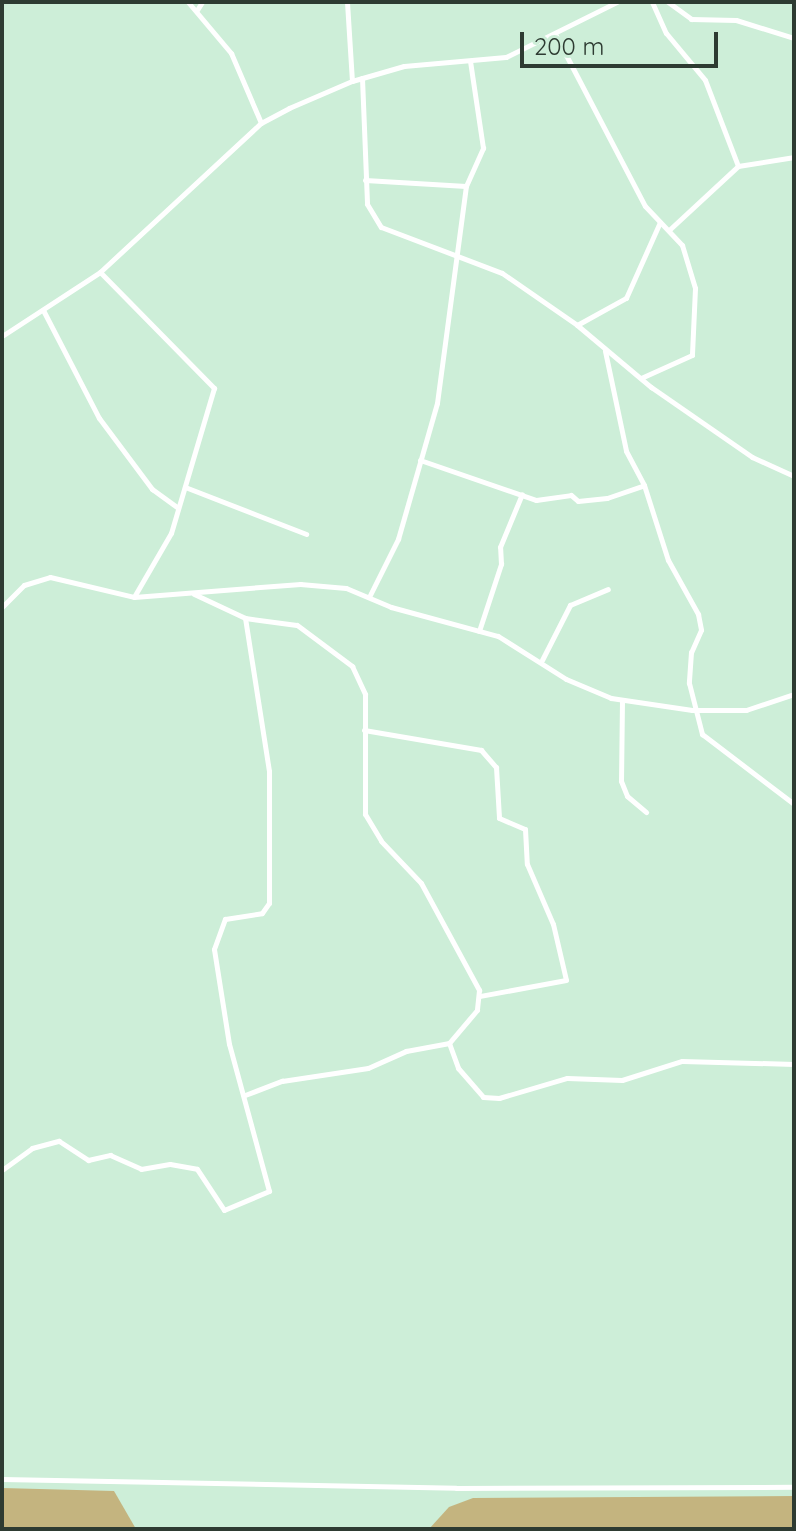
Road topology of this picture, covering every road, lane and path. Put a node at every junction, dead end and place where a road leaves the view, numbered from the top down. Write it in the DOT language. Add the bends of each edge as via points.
graph roads {
  1 [pos="188,2"];
  2 [pos="202,2"];
  3 [pos="347,2"];
  4 [pos="617,2"];
  5 [pos="652,2"];
  6 [pos="668,2"];
  7 [pos="197,10"];
  8 [pos="555,33"];
  9 [pos="794,38"];
  10 [pos="470,61"];
  11 [pos="362,78"];
  12 [pos="352,81"];
  13 [pos="261,123"];
  14 [pos="794,157"];
  15 [pos="738,166"];
  16 [pos="365,180"];
  17 [pos="466,186"];
  18 [pos="660,222"];
  19 [pos="669,230"];
  20 [pos="456,256"];
  21 [pos="100,272"];
  22 [pos="43,310"];
  23 [pos="577,325"];
  24 [pos="2,336"];
  25 [pos="604,349"];
  26 [pos="640,378"];
  27 [pos="420,460"];
  28 [pos="794,476"];
  29 [pos="644,485"];
  30 [pos="185,487"];
  31 [pos="522,494"];
  32 [pos="178,508"];
  33 [pos="306,534"];
  34 [pos="608,589"];
  35 [pos="194,594"];
  36 [pos="370,596"];
  37 [pos="134,597"];
  38 [pos="3,602"];
  39 [pos="245,618"];
  40 [pos="479,631"];
  41 [pos="542,660"];
  42 [pos="794,694"];
  43 [pos="622,700"];
  44 [pos="692,710"];
  45 [pos="364,730"];
  46 [pos="794,804"];
  47 [pos="646,812"];
  48 [pos="480,996"];
  49 [pos="449,1043"];
  50 [pos="794,1064"];
  51 [pos="245,1095"];
  52 [pos="2,1170"];
  53 [pos="2,1479"];
  54 [pos="794,1487"];
  1 -- 7 [label="street"];
  2 -- 7 [label="street"];
  3 -- 12 [label="street"];
  4 -- 8 [label="street"];
  5 -- 15 [label="street" via="666,33 705,80"];
  6 -- 9 [label="street" via="691,19 736,20"];
  7 -- 13 [label="street" via="231,53"];
  8 -- 10 [label="street" via="506,57"];
  8 -- 18 [label="street" via="623,169"];
  10 -- 11 [label="street" via="424,63"];
  10 -- 17 [label="street" via="483,142"];
  11 -- 12 [label="street"];
  11 -- 16 [label="street"];
  12 -- 13 [label="street"];
  13 -- 21 [label="street"];
  14 -- 15 [label="street"];
  15 -- 19 [label="street"];
  16 -- 17 [label="street"];
  16 -- 20 [label="street" via="367,204 381,227"];
  17 -- 20 [label="street"];
  18 -- 19 [label="street"];
  18 -- 23 [label="street" via="626,298"];
  19 -- 26 [label="street" via="682,245 695,288 694,351 683,362"];
  20 -- 23 [label="street" via="502,273"];
  20 -- 27 [label="street" via="437,403"];
  21 -- 22 [label="street"];
  21 -- 30 [label="street" via="214,388"];
  22 -- 24 [label="street"];
  22 -- 32 [label="street" via="99,418 152,489"];
  23 -- 25 [label="street"];
  25 -- 26 [label="street"];
  25 -- 29 [label="street" via="626,451"];
  26 -- 28 [label="street" via="752,457"];
  27 -- 31 [label="street"];
  27 -- 36 [label="street" via="398,539"];
  29 -- 31 [label="street" via="578,501 571,495 540,500"];
  29 -- 44 [label="street" via="668,560 698,614 701,630 691,652 689,683"];
  30 -- 32 [label="street"];
  30 -- 33 [label="street"];
  31 -- 40 [label="street" via="500,547 501,564"];
  32 -- 37 [label="street" via="171,533"];
  34 -- 41 [label="street" via="570,605"];
  35 -- 36 [label="street" via="300,584"];
  35 -- 37 [label="street"];
  35 -- 39 [label="street"];
  36 -- 40 [label="street" via="391,607"];
  37 -- 38 [label="street" via="50,577 24,585"];
  39 -- 45 [label="street" via="297,625 346,659 365,694"];
  39 -- 51 [label="street" via="269,771 269,903 262,913 225,919 214,949 229,1044"];
  40 -- 41 [label="street"];
  41 -- 43 [label="street" via="566,679"];
  42 -- 44 [label="street" via="746,710"];
  43 -- 44 [label="street"];
  43 -- 47 [label="street" via="621,781 627,796"];
  44 -- 46 [label="street" via="710,744"];
  45 -- 48 [label="street" via="362,795 371,828 421,883"];
  45 -- 48 [label="street" via="481,750 496,767 499,818 525,829 527,864 553,924 566,980"];
  48 -- 49 [label="street" via="477,1010"];
  49 -- 50 [label="street" via="458,1068 489,1099 567,1078 622,1080 682,1061"];
  49 -- 51 [label="street" via="406,1051 368,1068 282,1081"];
  51 -- 52 [label="street" via="269,1191 227,1210 197,1169 170,1164 141,1169 110,1155 88,1160 59,1141 32,1148"];
  53 -- 54 [label="street" via="456,1488"];
}
